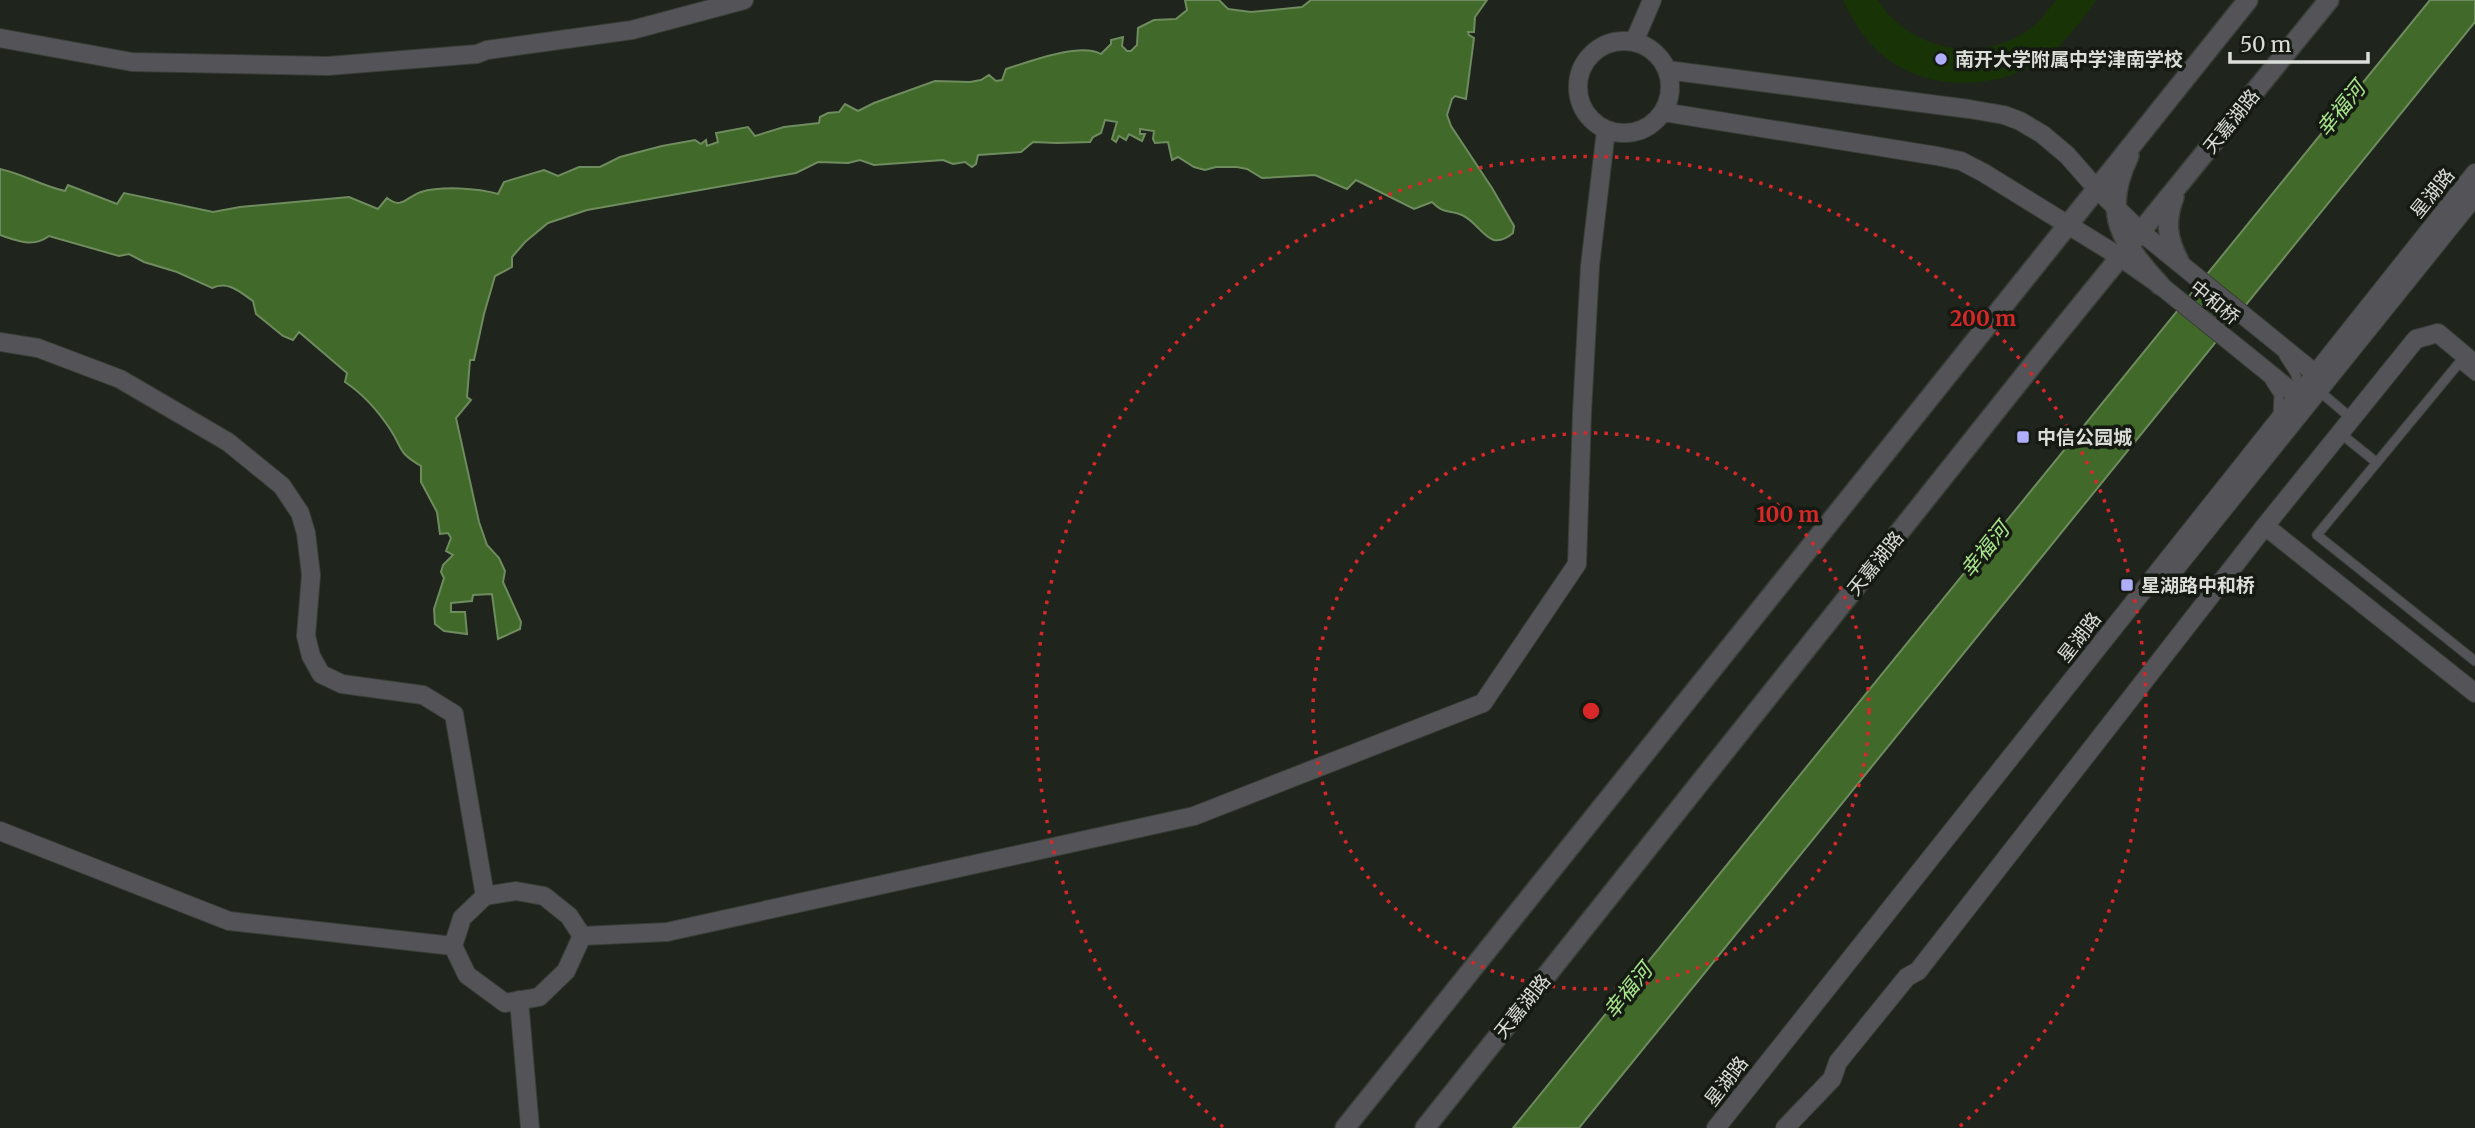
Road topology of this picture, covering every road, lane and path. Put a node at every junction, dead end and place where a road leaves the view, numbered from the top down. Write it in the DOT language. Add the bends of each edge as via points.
graph roads {
  1 [pos="744,0"];
  2 [pos="1652,0"];
  3 [pos="2248,0"];
  4 [pos="2329,0"];
  5 [pos="0,38"];
  6 [pos="1634,42"];
  7 [pos="1667,70"];
  8 [pos="1663,112"];
  9 [pos="1606,130"];
  10 [pos="2141,133"];
  11 [pos="2475,173"];
  12 [pos="2180,183"];
  13 [pos="2096,188"];
  14 [pos="2475,195"];
  15 [pos="2115,207"];
  16 [pos="2067,223"];
  17 [pos="2130,245"];
  18 [pos="2179,261"];
  19 [pos="2160,285"];
  20 [pos="0,342"];
  21 [pos="2243,352"];
  22 [pos="2475,364"];
  23 [pos="2475,376"];
  24 [pos="2309,390"];
  25 [pos="2351,418"];
  26 [pos="2278,429"];
  27 [pos="2340,433"];
  28 [pos="2375,462"];
  29 [pos="2265,526"];
  30 [pos="2475,661"];
  31 [pos="2475,693"];
  32 [pos="0,831"];
  33 [pos="485,896"];
  34 [pos="582,936"];
  35 [pos="453,946"];
  36 [pos="519,1000"];
  37 [pos="530,1128"];
  38 [pos="1345,1128"];
  39 [pos="1425,1128"];
  40 [pos="1716,1128"];
  41 [pos="1730,1128"];
  42 [pos="1785,1128"];
  1 -- 5 [label="street" via="632,30 477,54 328,66 132,62"];
  2 -- 6 [label="street"];
  3 -- 10 [label="street"];
  4 -- 12 [label="street, 天嘉湖路"];
  6 -- 7 [label="street" via="1659,57"];
  6 -- 9 [label="street" via="1605,45 1592,54 1578,80 1583,110"];
  7 -- 8 [label="street" via="1670,91"];
  7 -- 13 [label="street" via="2004,115 2042,134"];
  8 -- 9 [label="street" via="1644,129 1631,133"];
  8 -- 16 [label="street, 中和桥" via="1961,162"];
  9 -- 34 [label="street" via="1590,266 1577,565 1483,703 1195,816 667,932"];
  10 -- 13 [label="street"];
  10 -- 15 [label="street" via="2125,164"];
  11 -- 24 [label="street, 星湖路"];
  12 -- 17 [label="street, 天嘉湖路"];
  12 -- 18 [label="street" via="2167,223 2170,246"];
  13 -- 15 [label="street"];
  13 -- 16 [label="street"];
  14 -- 24 [label="street, 星湖路"];
  15 -- 17 [label="street" via="2122,236"];
  16 -- 17 [label="street, 中和桥"];
  16 -- 38 [label="street"];
  17 -- 18 [label="street, 中和桥"];
  17 -- 19 [label="street"];
  17 -- 39 [label="street, 天嘉湖路"];
  18 -- 24 [label="street, 中和桥" via="2260,328"];
  19 -- 21 [label="street, 中和桥"];
  20 -- 33 [label="street" via="38,348 120,379 228,442 282,486 300,513 306,533 312,575 306,636 321,674 342,684 423,695 454,714"];
  21 -- 24 [label="street, 中和桥"];
  21 -- 26 [label="lane" via="2279,395"];
  22 -- 25 [label="street" via="2438,334 2416,339"];
  23 -- 28 [label="lane" via="2459,363"];
  24 -- 25 [label="lane"];
  24 -- 26 [label="street, 星湖路"];
  25 -- 27 [label="street"];
  26 -- 40 [label="street, 星湖路"];
  26 -- 41 [label="street, 星湖路"];
  27 -- 28 [label="lane"];
  27 -- 29 [label="street"];
  28 -- 30 [label="lane" via="2317,535"];
  29 -- 31 [label="street"];
  29 -- 42 [label="street" via="1918,971 1907,977 1838,1062 1832,1079"];
  32 -- 35 [label="street" via="229,921"];
  33 -- 34 [label="street" via="516,891 544,897 569,916"];
  33 -- 35 [label="street" via="462,918"];
  34 -- 36 [label="street" via="566,971 539,997"];
  35 -- 36 [label="street" via="467,975 505,1003"];
  36 -- 37 [label="street"];
}
